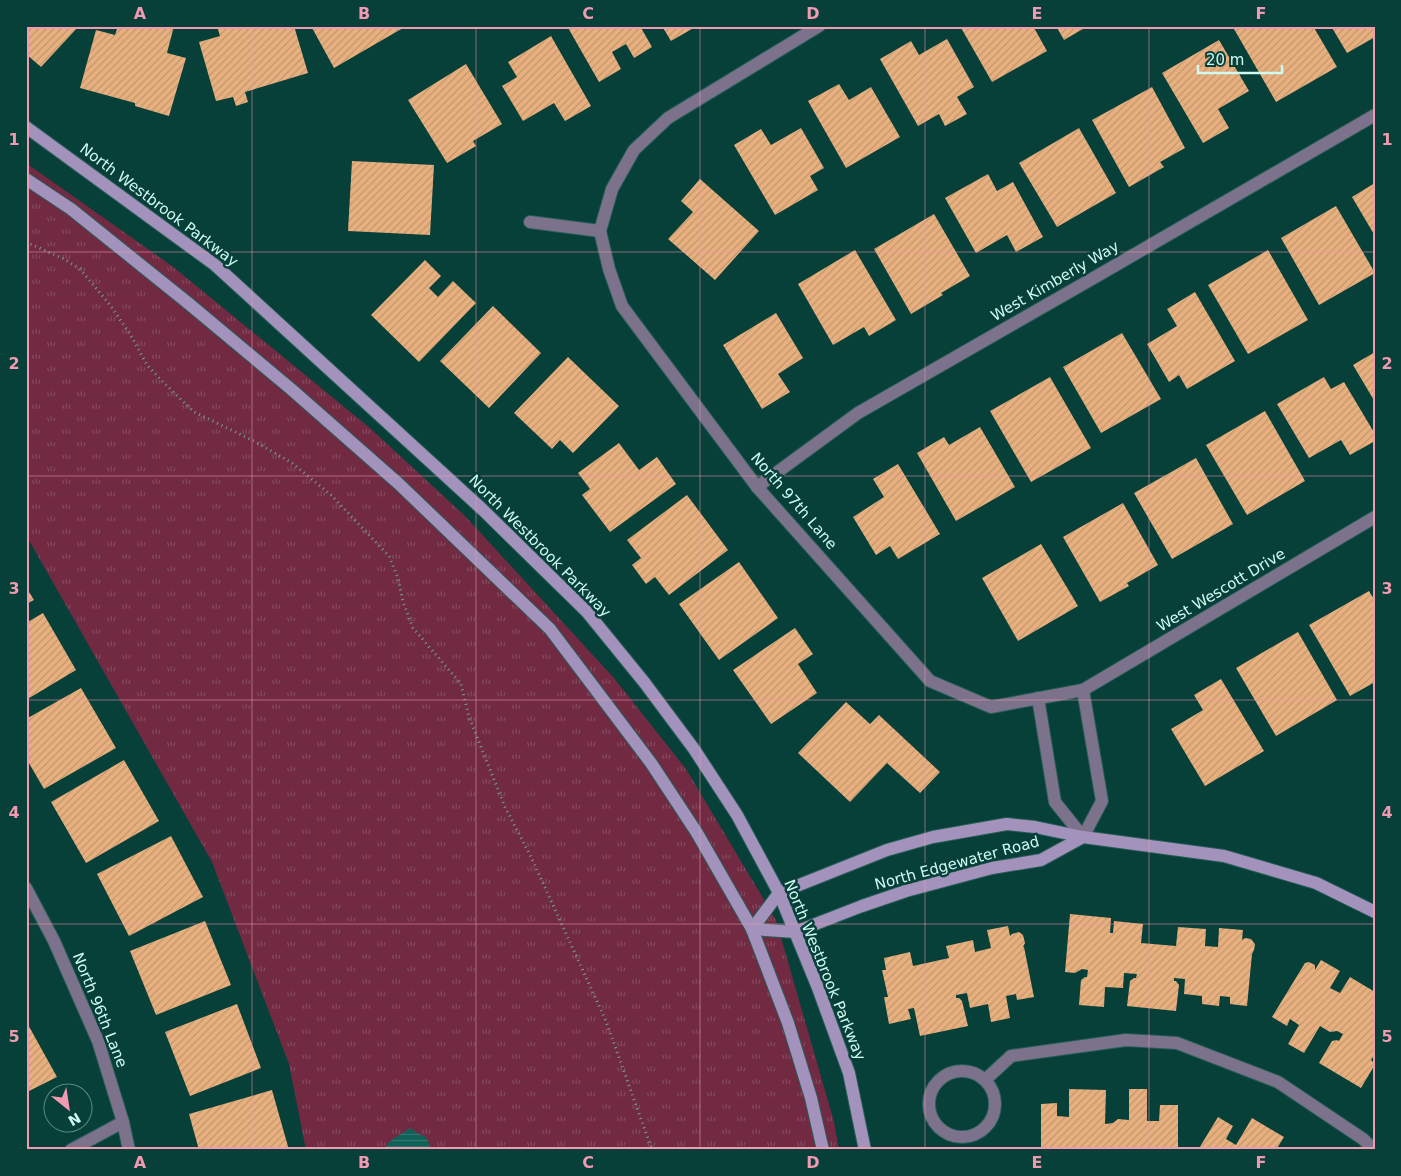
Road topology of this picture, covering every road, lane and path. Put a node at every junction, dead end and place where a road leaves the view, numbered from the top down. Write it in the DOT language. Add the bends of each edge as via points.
graph roads {
  1 [pos="819,26"];
  2 [pos="1375,115"];
  3 [pos="26,127"];
  4 [pos="26,179"];
  5 [pos="530,222"];
  6 [pos="600,232"];
  7 [pos="26,242"];
  8 [pos="758,487"];
  9 [pos="1375,517"];
  10 [pos="1084,690"];
  11 [pos="1038,698"];
  12 [pos="1083,837"];
  13 [pos="26,888"];
  14 [pos="779,893"];
  15 [pos="1375,912"];
  16 [pos="752,929"];
  17 [pos="796,932"];
  18 [pos="985,1080"];
  19 [pos="124,1122"];
  20 [pos="71,1150"];
  21 [pos="129,1150"];
  22 [pos="652,1150"];
  23 [pos="824,1150"];
  24 [pos="865,1150"];
  25 [pos="1374,1150"];
  1 -- 6 [label="street" via="668,118 634,150 612,188"];
  2 -- 8 [label="street, West Kimberly Way" via="858,412"];
  3 -- 14 [label="street, North Westbrook Parkway" via="215,265 483,510 588,612 694,749 737,815"];
  4 -- 16 [label="street" via="71,209 291,388 398,484 550,629 651,763 697,833"];
  5 -- 6 [label="street"];
  6 -- 8 [label="street, North 97th Lane" via="608,269 622,306"];
  7 -- 22 [label="path" via="80,270 110,305 147,364 194,412 292,463 331,495 389,556 412,628 460,684 469,717 505,807 606,1021"];
  8 -- 11 [label="street, North 97th Lane" via="930,681 991,707"];
  9 -- 10 [label="street, West Wescott Drive"];
  10 -- 11 [label="street, North 97th Lane"];
  10 -- 12 [label="street" via="1102,801"];
  11 -- 12 [label="street" via="1055,802"];
  12 -- 14 [label="street, North Edgewater Road" via="1007,824 933,837 886,850"];
  12 -- 15 [label="street, North Edgewater Road" via="1224,856 1316,883"];
  12 -- 17 [label="street, North Edgewater Road" via="1041,860 992,868 906,891"];
  13 -- 19 [label="street, North 96th Lane" via="54,941 98,1041"];
  14 -- 16 [label="street"];
  14 -- 17 [label="street, North Westbrook Parkway"];
  16 -- 17 [label="street, North Edgewater Road"];
  16 -- 23 [label="street" via="788,1023"];
  17 -- 24 [label="street, North Westbrook Parkway" via="849,1073"];
  18 -- 18 [label="street" via="967,1071 956,1071 936,1082 928,1104 933,1120 947,1134 964,1137 975,1134 990,1122 995,1103"];
  18 -- 25 [label="street" via="1012,1056 1126,1040 1177,1042 1278,1082 1363,1139"];
  19 -- 20 [label="street"];
  19 -- 21 [label="street, North 96th Lane"];
}
